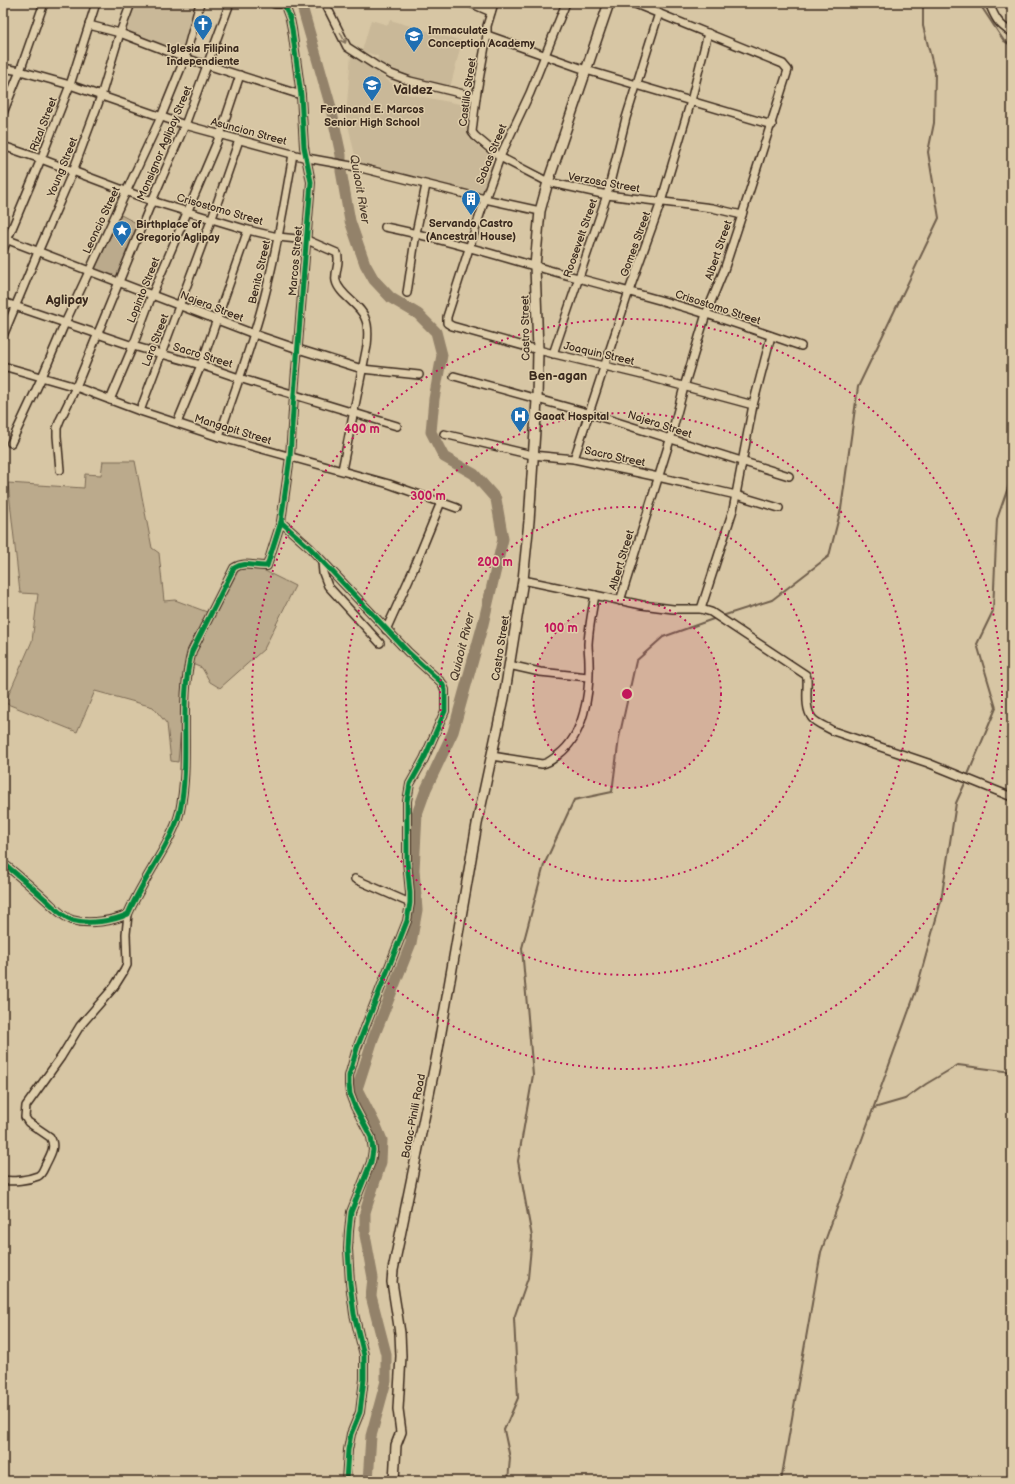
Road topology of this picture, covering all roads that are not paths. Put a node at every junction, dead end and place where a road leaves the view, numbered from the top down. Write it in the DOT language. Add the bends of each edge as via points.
graph roads {
  1 [pos="44,3"];
  2 [pos="96,3"];
  3 [pos="132,3"];
  4 [pos="200,3"];
  5 [pos="230,3"];
  6 [pos="275,3"];
  7 [pos="284,3"];
  8 [pos="291,3"];
  9 [pos="314,3"];
  10 [pos="325,3"];
  11 [pos="470,3"];
  12 [pos="494,3"];
  13 [pos="566,3"];
  14 [pos="609,3"];
  15 [pos="633,3"];
  16 [pos="989,3"];
  17 [pos="491,12"];
  18 [pos="659,13"];
  19 [pos="89,25"];
  20 [pos="120,33"];
  21 [pos="1012,33"];
  22 [pos="708,34"];
  23 [pos="487,35"];
  24 [pos="544,56"];
  25 [pos="185,58"];
  26 [pos="208,65"];
  27 [pos="3,68"];
  28 [pos="20,70"];
  29 [pos="586,70"];
  30 [pos="240,75"];
  31 [pos="636,85"];
  32 [pos="70,86"];
  33 [pos="301,95"];
  34 [pos="101,96"];
  35 [pos="476,97"];
  36 [pos="691,101"];
  37 [pos="3,113"];
  38 [pos="162,117"];
  39 [pos="185,125"];
  40 [pos="772,125"];
  41 [pos="220,135"];
  42 [pos="475,136"];
  43 [pos="239,140"];
  44 [pos="3,146"];
  45 [pos="293,154"];
  46 [pos="500,157"];
  47 [pos="307,158"];
  48 [pos="41,159"];
  49 [pos="73,171"];
  50 [pos="548,182"];
  51 [pos="426,185"];
  52 [pos="127,191"];
  53 [pos="607,195"];
  54 [pos="485,199"];
  55 [pos="152,201"];
  56 [pos="661,202"];
  57 [pos="540,211"];
  58 [pos="187,212"];
  59 [pos="742,215"];
  60 [pos="212,218"];
  61 [pos="385,227"];
  62 [pos="248,230"];
  63 [pos="416,233"];
  64 [pos="278,237"];
  65 [pos="5,239"];
  66 [pos="307,240"];
  67 [pos="470,246"];
  68 [pos="3,250"];
  69 [pos="38,252"];
  70 [pos="536,266"];
  71 [pos="90,271"];
  72 [pos="578,278"];
  73 [pos="119,283"];
  74 [pos="629,291"];
  75 [pos="407,292"];
  76 [pos="152,295"];
  77 [pos="3,302"];
  78 [pos="16,306"];
  79 [pos="180,306"];
  80 [pos="706,314"];
  81 [pos="447,317"];
  82 [pos="217,319"];
  83 [pos="65,323"];
  84 [pos="98,334"];
  85 [pos="254,334"];
  86 [pos="3,336"];
  87 [pos="771,336"];
  88 [pos="133,346"];
  89 [pos="801,346"];
  90 [pos="298,349"];
  91 [pos="538,350"];
  92 [pos="162,354"];
  93 [pos="553,354"];
  94 [pos="200,365"];
  95 [pos="3,366"];
  96 [pos="605,366"];
  97 [pos="362,369"];
  98 [pos="419,376"];
  99 [pos="454,376"];
  100 [pos="42,377"];
  101 [pos="239,378"];
  102 [pos="76,387"];
  103 [pos="684,387"];
  104 [pos="294,395"];
  105 [pos="110,400"];
  106 [pos="537,400"];
  107 [pos="753,405"];
  108 [pos="140,412"];
  109 [pos="353,413"];
  110 [pos="588,413"];
  111 [pos="177,423"];
  112 [pos="397,426"];
  113 [pos="444,434"];
  114 [pos="219,437"];
  115 [pos="670,440"];
  116 [pos="11,443"];
  117 [pos="532,455"];
  118 [pos="290,457"];
  119 [pos="574,459"];
  120 [pos="742,461"];
  121 [pos="60,470"];
  122 [pos="342,470"];
  123 [pos="789,476"];
  124 [pos="658,477"];
  125 [pos="736,495"];
  126 [pos="441,502"];
  127 [pos="457,508"];
  128 [pos="779,508"];
  129 [pos="3,510"];
  130 [pos="3,522"];
  131 [pos="281,522"];
  132 [pos="322,562"];
  133 [pos="522,580"];
  134 [pos="595,595"];
  135 [pos="620,601"];
  136 [pos="701,609"];
  137 [pos="386,630"];
  138 [pos="380,643"];
  139 [pos="509,665"];
  140 [pos="588,677"];
  141 [pos="492,756"];
  142 [pos="1012,797"];
  143 [pos="3,864"];
  144 [pos="355,880"];
  145 [pos="410,903"];
  146 [pos="128,914"];
  147 [pos="3,1180"];
  148 [pos="346,1481"];
  149 [pos="394,1481"];
  1 -- 28 [label="street"];
  2 -- 19 [label="street, Rizal Street"];
  3 -- 20 [label="street, Young Street"];
  4 -- 25 [label="street, Leoncio Street"];
  5 -- 26 [label="street, Monsignor Aglipay Street"];
  6 -- 7 [label="main road"];
  7 -- 8 [label="main road"];
  7 -- 33 [label="street, Marcos Street" via="290,19"];
  8 -- 9 [label="main road"];
  10 -- 35 [label="street, one-way" via="347,47 375,65 410,82"];
  11 -- 17 [label="street"];
  12 -- 17 [label="street, Castillo Street"];
  13 -- 24 [label="street, Sabas Street"];
  14 -- 29 [label="main road, Castro Street"];
  15 -- 18 [label="street, Albert Street"];
  16 -- 21 [label="street" via="1002,27"];
  17 -- 23 [label="street, Castillo Street"];
  18 -- 22 [label="street, Albert Street"];
  18 -- 31 [label="street, Roosevelt Street"];
  19 -- 20 [label="street"];
  19 -- 32 [label="street, Rizal Street"];
  20 -- 25 [label="street"];
  20 -- 34 [label="street, Young Street"];
  22 -- 36 [label="street, Gomes Street"];
  22 -- 40 [label="street, Albert Street" via="786,66 787,76"];
  23 -- 24 [label="street"];
  23 -- 35 [label="street, Castillo Street"];
  24 -- 29 [label="street"];
  24 -- 46 [label="street, Sabas Street"];
  25 -- 26 [label="street"];
  25 -- 38 [label="street, Leoncio Street"];
  26 -- 30 [label="street"];
  26 -- 39 [label="street, Monsignor Aglipay Street"];
  27 -- 28 [label="street, Asuncion Street"];
  28 -- 32 [label="street, Asuncion Street"];
  28 -- 37 [label="street"];
  29 -- 31 [label="street"];
  29 -- 50 [label="main road, Castro Street"];
  30 -- 33 [label="street"];
  30 -- 41 [label="street, Lopinto Street"];
  31 -- 36 [label="street"];
  31 -- 53 [label="street, Roosevelt Street"];
  32 -- 34 [label="street, Asuncion Street"];
  32 -- 48 [label="street, Rizal Street"];
  33 -- 47 [label="street, Marcos Street"];
  34 -- 38 [label="street, Asuncion Street"];
  34 -- 49 [label="street, Young Street"];
  35 -- 42 [label="street, Castillo Street" via="472,132"];
  36 -- 40 [label="street"];
  36 -- 56 [label="street, Gomes Street"];
  38 -- 39 [label="street, Asuncion Street"];
  38 -- 52 [label="street, Leoncio Street"];
  39 -- 41 [label="street, Asuncion Street"];
  39 -- 55 [label="street, Monsignor Aglipay Street"];
  40 -- 59 [label="street, Albert Street"];
  41 -- 43 [label="street, Asuncion Street"];
  41 -- 58 [label="street, Lopinto Street"];
  42 -- 46 [label="street, Verzosa Street"];
  43 -- 45 [label="street, Asuncion Street"];
  43 -- 60 [label="street, Lara Street"];
  44 -- 48 [label="street, Crisostomo Street"];
  45 -- 47 [label="street, Asuncion Street"];
  45 -- 64 [label="street, Benito Street"];
  46 -- 50 [label="street, Verzosa Street"];
  46 -- 54 [label="street, Sabas Street"];
  47 -- 51 [label="street, Asuncion Street"];
  47 -- 66 [label="street, Marcos Street" via="311,182"];
  48 -- 49 [label="street, Crisostomo Street"];
  48 -- 65 [label="street, Rizal Street"];
  49 -- 52 [label="street, Crisostomo Street"];
  49 -- 69 [label="street, Young Street"];
  50 -- 53 [label="street, Verzosa Street"];
  50 -- 57 [label="main road, Castro Street"];
  51 -- 54 [label="street, Asuncion Street"];
  51 -- 63 [label="street"];
  52 -- 55 [label="street, Crisostomo Street"];
  52 -- 71 [label="street, Leoncio Street"];
  53 -- 56 [label="street, Verzosa Street"];
  53 -- 72 [label="street, Roosevelt Street"];
  54 -- 57 [label="street, Asuncion Street"];
  54 -- 67 [label="street, Sabas Street"];
  55 -- 58 [label="street, Crisostomo Street"];
  55 -- 73 [label="street, Monsignor Aglipay Street"];
  56 -- 59 [label="street, Verzosa Street" via="712,208"];
  56 -- 74 [label="street, Gomes Street"];
  57 -- 70 [label="main road, Castro Street"];
  58 -- 60 [label="street, Crisostomo Street"];
  58 -- 76 [label="street, Lopinto Street"];
  59 -- 80 [label="street, Albert Street"];
  60 -- 62 [label="street, Crisostomo Street"];
  60 -- 79 [label="street, Lara Street"];
  61 -- 63 [label="street, Crisostomo Street"];
  62 -- 64 [label="street, Crisostomo Street"];
  62 -- 82 [label="street"];
  63 -- 67 [label="street, Crisostomo Street"];
  63 -- 75 [label="street"];
  64 -- 66 [label="street, Crisostomo Street"];
  64 -- 85 [label="street, Benito Street"];
  65 -- 68 [label="street, Rizal Street"];
  65 -- 69 [label="street, Najera Street"];
  66 -- 90 [label="street, Marcos Street"];
  66 -- 97 [label="street, Crisostomo Street" via="337,253 337,283 365,316 368,334"];
  67 -- 70 [label="street, Crisostomo Street"];
  67 -- 81 [label="street, Sabas Street"];
  69 -- 71 [label="street, Najera Street"];
  69 -- 78 [label="street, Young Street"];
  70 -- 72 [label="street, Crisostomo Street"];
  70 -- 91 [label="main road, Castro Street"];
  71 -- 73 [label="street, Najera Street"];
  71 -- 83 [label="street, Leoncio Street"];
  72 -- 74 [label="street, Crisostomo Street"];
  72 -- 93 [label="street, Roosevelt Street"];
  73 -- 76 [label="street, Najera Street"];
  73 -- 84 [label="street, Monsignor Aglipay Street"];
  74 -- 80 [label="street, Crisostomo Street"];
  74 -- 96 [label="street, Gomes Street"];
  76 -- 79 [label="street, Najera Street"];
  76 -- 88 [label="street, Lopinto Street"];
  77 -- 78 [label="street, Sacro Street"];
  78 -- 83 [label="street, Sacro Street"];
  78 -- 86 [label="street, Young Street"];
  79 -- 82 [label="street, Najera Street"];
  79 -- 92 [label="street, Lara Street"];
  80 -- 87 [label="street, Crisostomo Street"];
  80 -- 103 [label="street, Albert Street"];
  81 -- 91 [label="street, Joaquin Street" via="446,323 452,326"];
  82 -- 85 [label="street, Najera Street"];
  82 -- 94 [label="street"];
  83 -- 84 [label="street, Sacro Street"];
  83 -- 100 [label="street, Leoncio Street"];
  84 -- 88 [label="street, Sacro Street"];
  84 -- 102 [label="street, Monsignor Aglipay Street"];
  85 -- 90 [label="street, Najera Street"];
  85 -- 101 [label="street, Benito Street"];
  87 -- 89 [label="street"];
  87 -- 107 [label="street, Crisostomo Street"];
  88 -- 92 [label="street, Sacro Street"];
  88 -- 105 [label="street, Lopinto Street"];
  90 -- 97 [label="street, Najera Street"];
  90 -- 104 [label="street, Marcos Street"];
  91 -- 93 [label="street, Joaquin Street"];
  91 -- 106 [label="main road, Castro Street"];
  92 -- 94 [label="street, Sacro Street"];
  92 -- 108 [label="street, Lara Street"];
  93 -- 96 [label="street, Joaquin Street"];
  94 -- 101 [label="street, Sacro Street"];
  94 -- 111 [label="street"];
  95 -- 100 [label="street, Mangapit Street"];
  96 -- 103 [label="street, Joaquin Street"];
  96 -- 110 [label="street, Gomes Street"];
  97 -- 98 [label="street, Najera Street"];
  97 -- 109 [label="street"];
  99 -- 106 [label="street, Najera Street"];
  100 -- 102 [label="street, Mangapit Street"];
  100 -- 116 [label="street, Leoncio Street"];
  101 -- 104 [label="street, Sacro Street"];
  101 -- 114 [label="street, Benito Street"];
  102 -- 105 [label="street, Mangapit Street"];
  102 -- 121 [label="street, Monsignor Aglipay Street" via="57,428"];
  103 -- 107 [label="street, Joaquin Street"];
  103 -- 115 [label="street, Albert Street"];
  104 -- 109 [label="street, Sacro Street"];
  104 -- 118 [label="street, Marcos Street"];
  105 -- 108 [label="street, Mangapit Street"];
  106 -- 110 [label="street, Najera Street"];
  106 -- 117 [label="main road, Castro Street"];
  107 -- 120 [label="street, Crisostomo Street"];
  108 -- 111 [label="street, Mangapit Street"];
  109 -- 112 [label="street, Sacro Street"];
  109 -- 122 [label="street"];
  110 -- 115 [label="street, Najera Street"];
  110 -- 119 [label="street, Gomes Street"];
  111 -- 114 [label="street, Mangapit Street"];
  113 -- 117 [label="street, Sacro Street"];
  114 -- 118 [label="street, Mangapit Street"];
  115 -- 120 [label="street, Najera Street"];
  115 -- 124 [label="street, Albert Street"];
  117 -- 119 [label="street, Sacro Street"];
  117 -- 133 [label="main road, Castro Street" via="529,521"];
  118 -- 122 [label="street, Mangapit Street"];
  118 -- 131 [label="street, Marcos Street"];
  119 -- 124 [label="street, Sacro Street"];
  120 -- 123 [label="street, Najera Street"];
  120 -- 125 [label="street, Crisostomo Street"];
  122 -- 126 [label="street, Mangapit Street"];
  124 -- 125 [label="street, Sacro Street"];
  124 -- 135 [label="street, Albert Street"];
  125 -- 128 [label="street, Sacro Street"];
  125 -- 136 [label="street, Crisostomo Street"];
  126 -- 127 [label="street, Mangapit Street"];
  126 -- 137 [label="street"];
  129 -- 130 [label="street"];
  131 -- 132 [label="street"];
  131 -- 146 [label="street, Marcos Street" via="268,565 247,564 234,568 192,651 184,711 184,776 180,810 171,836"];
  132 -- 137 [label="street"];
  132 -- 138 [label="street" via="328,586"];
  133 -- 134 [label="street"];
  133 -- 139 [label="main road, Castro Street"];
  134 -- 135 [label="street"];
  134 -- 140 [label="street" via="589,630"];
  135 -- 136 [label="street" via="658,608"];
  136 -- 142 [label="street" via="716,615 806,675 807,705 812,718 819,724 928,763"];
  137 -- 145 [label="street" via="442,683 446,698 445,711 410,784 407,801"];
  139 -- 140 [label="street" via="540,672"];
  139 -- 141 [label="main road, Castro Street"];
  140 -- 141 [label="street" via="583,716 571,743 565,750 542,764"];
  141 -- 149 [label="main road, Batac-Pinili Road" via="468,871 437,1055 393,1270 392,1282 401,1356 398,1404 400,1432 396,1445"];
  143 -- 146 [label="street" via="71,920 106,921"];
  144 -- 145 [label="street"];
  145 -- 148 [label="street" via="407,921 357,1048 349,1076 350,1094 371,1137 373,1150 371,1162 351,1212 348,1231 350,1283 364,1355 364,1379 360,1412 348,1450"];
  146 -- 147 [label="street" via="127,965 124,971 114,987 80,1026 26,1106 25,1117 28,1122 53,1140 51,1154 39,1175 28,1179"];
}
